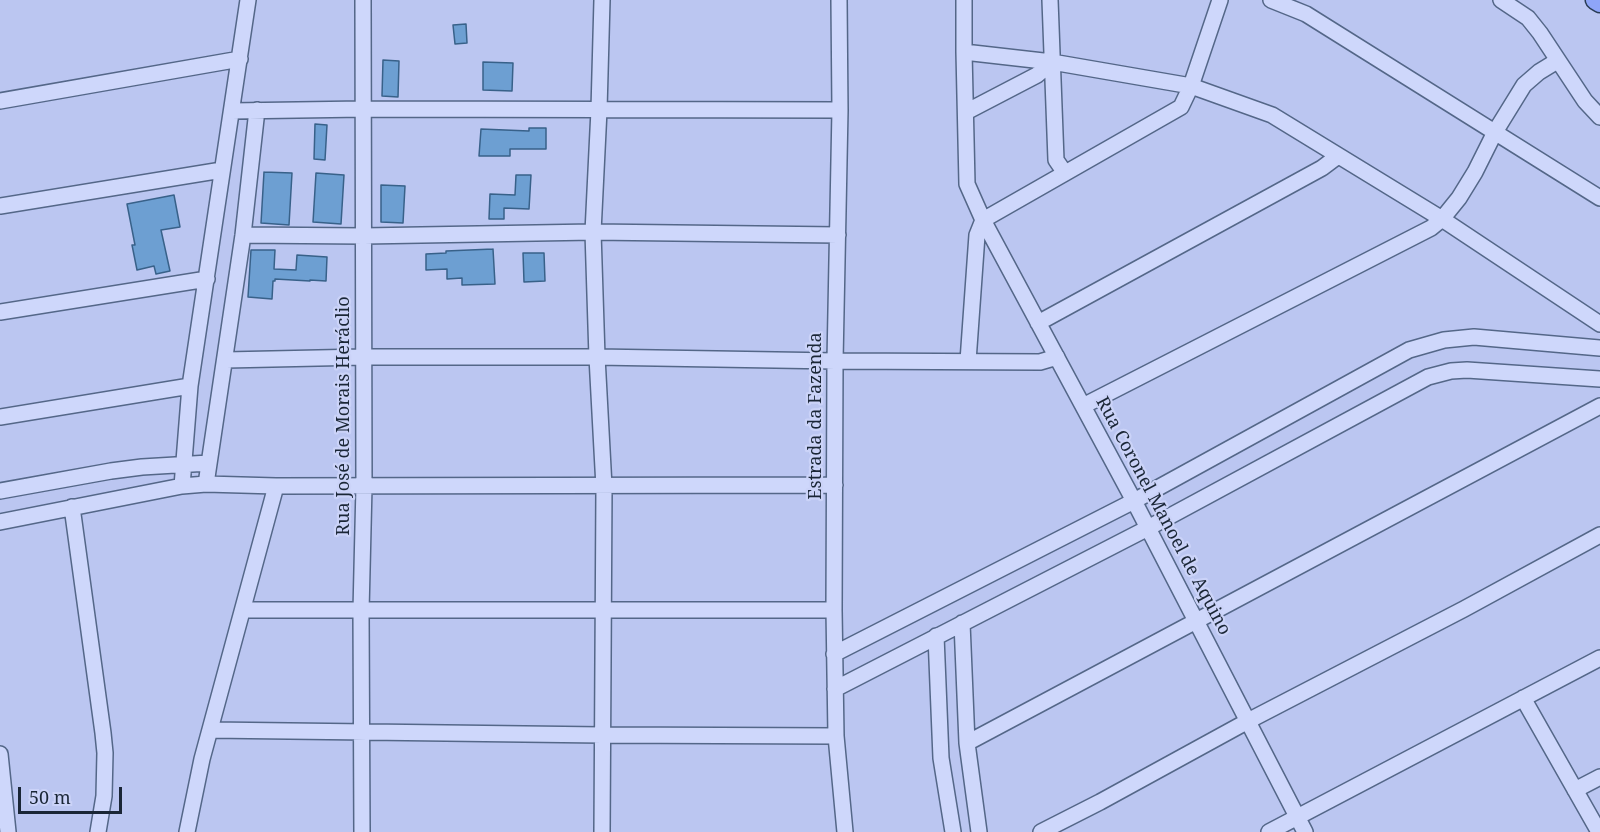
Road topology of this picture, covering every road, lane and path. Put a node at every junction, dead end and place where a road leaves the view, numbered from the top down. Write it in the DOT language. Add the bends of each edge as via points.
graph roads {
  1 [pos="248,0"];
  2 [pos="363,0"];
  3 [pos="602,0"];
  4 [pos="839,0"];
  5 [pos="964,0"];
  6 [pos="1050,0"];
  7 [pos="1220,0"];
  8 [pos="1271,0"];
  9 [pos="1501,0"];
  10 [pos="1595,0"];
  11 [pos="1600,3"];
  12 [pos="964,52"];
  13 [pos="240,59"];
  14 [pos="1557,61"];
  15 [pos="1052,62"];
  16 [pos="1191,86"];
  17 [pos="0,101"];
  18 [pos="363,109"];
  19 [pos="257,110"];
  20 [pos="599,110"];
  21 [pos="840,110"];
  22 [pos="232,111"];
  23 [pos="966,112"];
  24 [pos="1600,117"];
  25 [pos="1495,132"];
  26 [pos="1338,156"];
  27 [pos="222,170"];
  28 [pos="1065,173"];
  29 [pos="1600,198"];
  30 [pos="0,206"];
  31 [pos="1442,219"];
  32 [pos="983,220"];
  33 [pos="592,232"];
  34 [pos="243,235"];
  35 [pos="838,235"];
  36 [pos="364,236"];
  37 [pos="207,279"];
  38 [pos="0,312"];
  39 [pos="1038,323"];
  40 [pos="1600,324"];
  41 [pos="1600,348"];
  42 [pos="363,357"];
  43 [pos="597,357"];
  44 [pos="1057,357"];
  45 [pos="226,360"];
  46 [pos="835,361"];
  47 [pos="968,362"];
  48 [pos="1600,378"];
  49 [pos="190,386"];
  50 [pos="1083,406"];
  51 [pos="1600,406"];
  52 [pos="0,417"];
  53 [pos="210,463"];
  54 [pos="183,464"];
  55 [pos="206,484"];
  56 [pos="182,486"];
  57 [pos="276,486"];
  58 [pos="364,486"];
  59 [pos="835,486"];
  60 [pos="604,487"];
  61 [pos="0,490"];
  62 [pos="1134,501"];
  63 [pos="72,507"];
  64 [pos="0,522"];
  65 [pos="1148,528"];
  66 [pos="1600,536"];
  67 [pos="243,610"];
  68 [pos="361,610"];
  69 [pos="603,610"];
  70 [pos="834,610"];
  71 [pos="1197,622"];
  72 [pos="962,623"];
  73 [pos="936,636"];
  74 [pos="834,654"];
  75 [pos="1600,658"];
  76 [pos="835,688"];
  77 [pos="1522,699"];
  78 [pos="1248,720"];
  79 [pos="211,730"];
  80 [pos="361,733"];
  81 [pos="602,735"];
  82 [pos="836,736"];
  83 [pos="966,743"];
  84 [pos="0,754"];
  85 [pos="1600,777"];
  86 [pos="1575,790"];
  87 [pos="1296,816"];
  88 [pos="8,832"];
  89 [pos="98,832"];
  90 [pos="187,832"];
  91 [pos="362,832"];
  92 [pos="602,832"];
  93 [pos="844,832"];
  94 [pos="953,832"];
  95 [pos="979,832"];
  96 [pos="1041,832"];
  97 [pos="1269,832"];
  98 [pos="1305,832"];
  99 [pos="1599,832"];
  1 -- 13 [label="street"];
  2 -- 18 [label="street, Rua José de Morais Heráclio"];
  3 -- 20 [label="street"];
  4 -- 21 [label="street, Estrada da Fazenda"];
  5 -- 12 [label="street, Rua Coronel Manoel de Aquino"];
  6 -- 15 [label="street"];
  7 -- 16 [label="street"];
  8 -- 25 [label="street" via="1306,14"];
  9 -- 14 [label="street" via="1528,18"];
  10 -- 11 [label="main road"];
  12 -- 15 [label="street"];
  12 -- 23 [label="street, Rua Coronel Manoel de Aquino"];
  13 -- 17 [label="street"];
  13 -- 22 [label="street"];
  14 -- 24 [label="street"];
  14 -- 25 [label="street" via="1524,85"];
  15 -- 16 [label="street"];
  15 -- 23 [label="street" via="1037,75"];
  15 -- 28 [label="street" via="1056,160"];
  16 -- 26 [label="street" via="1272,115"];
  16 -- 28 [label="street" via="1181,107"];
  18 -- 19 [label="street"];
  18 -- 20 [label="street"];
  18 -- 36 [label="street, Rua José de Morais Heráclio"];
  19 -- 22 [label="street"];
  19 -- 34 [label="street"];
  20 -- 21 [label="street"];
  20 -- 33 [label="street"];
  21 -- 35 [label="street, Estrada da Fazenda"];
  22 -- 27 [label="street"];
  23 -- 32 [label="street, Rua Coronel Manoel de Aquino" via="968,184"];
  25 -- 29 [label="street"];
  25 -- 31 [label="street" via="1475,172"];
  26 -- 31 [label="street"];
  26 -- 39 [label="street"];
  27 -- 30 [label="street"];
  27 -- 37 [label="street"];
  28 -- 32 [label="street"];
  31 -- 40 [label="street"];
  31 -- 50 [label="street"];
  32 -- 39 [label="street, Rua Coronel Manoel de Aquino"];
  32 -- 47 [label="street" via="977,236"];
  33 -- 35 [label="street"];
  33 -- 36 [label="street"];
  33 -- 43 [label="street"];
  34 -- 36 [label="street"];
  34 -- 45 [label="street"];
  35 -- 46 [label="street, Estrada da Fazenda"];
  36 -- 42 [label="street, Rua José de Morais Heráclio"];
  37 -- 38 [label="street"];
  37 -- 49 [label="street"];
  39 -- 44 [label="street, Rua Coronel Manoel de Aquino"];
  41 -- 62 [label="street" via="1474,337 1426,344"];
  42 -- 43 [label="street"];
  42 -- 45 [label="street"];
  42 -- 58 [label="street, Rua José de Morais Heráclio"];
  43 -- 46 [label="street"];
  43 -- 60 [label="street"];
  44 -- 47 [label="street" via="1040,362"];
  44 -- 50 [label="street, Rua Coronel Manoel de Aquino"];
  45 -- 53 [label="street"];
  46 -- 47 [label="street"];
  46 -- 59 [label="street, Estrada da Fazenda"];
  48 -- 65 [label="street" via="1467,370 1428,377"];
  49 -- 52 [label="street"];
  49 -- 54 [label="street"];
  50 -- 62 [label="street, Rua Coronel Manoel de Aquino"];
  51 -- 71 [label="street"];
  53 -- 54 [label="street"];
  53 -- 55 [label="street"];
  54 -- 56 [label="street"];
  54 -- 61 [label="street" via="111,471"];
  55 -- 56 [label="street"];
  55 -- 57 [label="street"];
  56 -- 63 [label="street"];
  57 -- 58 [label="street"];
  57 -- 67 [label="street"];
  58 -- 60 [label="street"];
  58 -- 68 [label="street, Rua José de Morais Heráclio"];
  59 -- 60 [label="street"];
  59 -- 70 [label="street, Estrada da Fazenda"];
  60 -- 69 [label="street"];
  62 -- 65 [label="street, Rua Coronel Manoel de Aquino"];
  62 -- 74 [label="street"];
  63 -- 64 [label="street"];
  63 -- 89 [label="street" via="104,733 104,796"];
  65 -- 71 [label="street, Rua Coronel Manoel de Aquino"];
  65 -- 72 [label="street"];
  66 -- 78 [label="street"];
  67 -- 68 [label="street"];
  67 -- 79 [label="street"];
  68 -- 69 [label="street"];
  68 -- 80 [label="street, Rua José de Morais Heráclio"];
  69 -- 70 [label="street"];
  69 -- 81 [label="street"];
  70 -- 74 [label="street, Estrada da Fazenda"];
  71 -- 78 [label="street, Rua Coronel Manoel de Aquino"];
  71 -- 83 [label="street"];
  72 -- 73 [label="street"];
  72 -- 83 [label="street"];
  73 -- 76 [label="street"];
  73 -- 94 [label="street" via="941,758"];
  74 -- 76 [label="street, Estrada da Fazenda"];
  75 -- 77 [label="street"];
  76 -- 82 [label="street, Estrada da Fazenda"];
  77 -- 86 [label="street"];
  77 -- 87 [label="street"];
  78 -- 87 [label="street, Rua Coronel Manoel de Aquino"];
  78 -- 96 [label="street"];
  79 -- 80 [label="street"];
  79 -- 90 [label="street"];
  80 -- 81 [label="street"];
  80 -- 91 [label="street, Rua José de Morais Heráclio"];
  81 -- 82 [label="street"];
  81 -- 92 [label="street"];
  82 -- 93 [label="street, Estrada da Fazenda"];
  83 -- 95 [label="street"];
  84 -- 88 [label="street"];
  85 -- 86 [label="street"];
  86 -- 99 [label="street"];
  87 -- 97 [label="street"];
  87 -- 98 [label="street, Rua Coronel Manoel de Aquino"];
}
